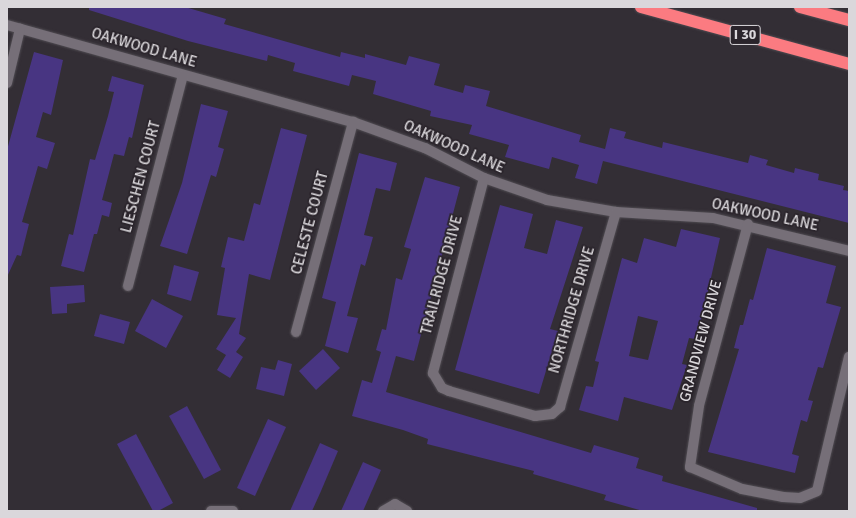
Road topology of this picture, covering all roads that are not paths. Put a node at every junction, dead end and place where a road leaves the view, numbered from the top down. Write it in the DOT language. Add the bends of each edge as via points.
graph roads {
  1 [pos="641,7"];
  2 [pos="800,7"];
  3 [pos="849,20"];
  4 [pos="7,25"];
  5 [pos="20,29"];
  6 [pos="849,64"];
  7 [pos="183,75"];
  8 [pos="7,83"];
  9 [pos="353,122"];
  10 [pos="484,178"];
  11 [pos="616,212"];
  12 [pos="748,224"];
  13 [pos="849,251"];
  14 [pos="128,286"];
  15 [pos="296,332"];
  16 [pos="849,357"];
  17 [pos="552,414"];
  18 [pos="212,511"];
  19 [pos="233,511"];
  20 [pos="383,511"];
  21 [pos="407,511"];
  1 -- 6 [label="highway, I 30"];
  2 -- 3 [label="highway"];
  4 -- 5 [label="street, OAKWOOD LANE"];
  5 -- 7 [label="street, OAKWOOD LANE"];
  5 -- 8 [label="street"];
  7 -- 9 [label="street, OAKWOOD LANE"];
  7 -- 14 [label="street, LIESCHEN COURT"];
  9 -- 10 [label="street, OAKWOOD LANE" via="425,148"];
  9 -- 15 [label="street, CELESTE COURT"];
  10 -- 11 [label="street, OAKWOOD LANE" via="547,200"];
  10 -- 17 [label="street, TRAILRIDGE DRIVE" via="434,364 436,380 449,392 535,416"];
  11 -- 12 [label="street, OAKWOOD LANE" via="713,218"];
  11 -- 17 [label="street, NORTHRIDGE DRIVE" via="563,398"];
  12 -- 13 [label="street, OAKWOOD LANE"];
  12 -- 16 [label="street, GRANDVIEW DRIVE" via="699,406 690,467 742,489 783,497 800,498 817,491"];
  18 -- 19 [label="street"];
  20 -- 21 [label="street" via="395,504"];
}
